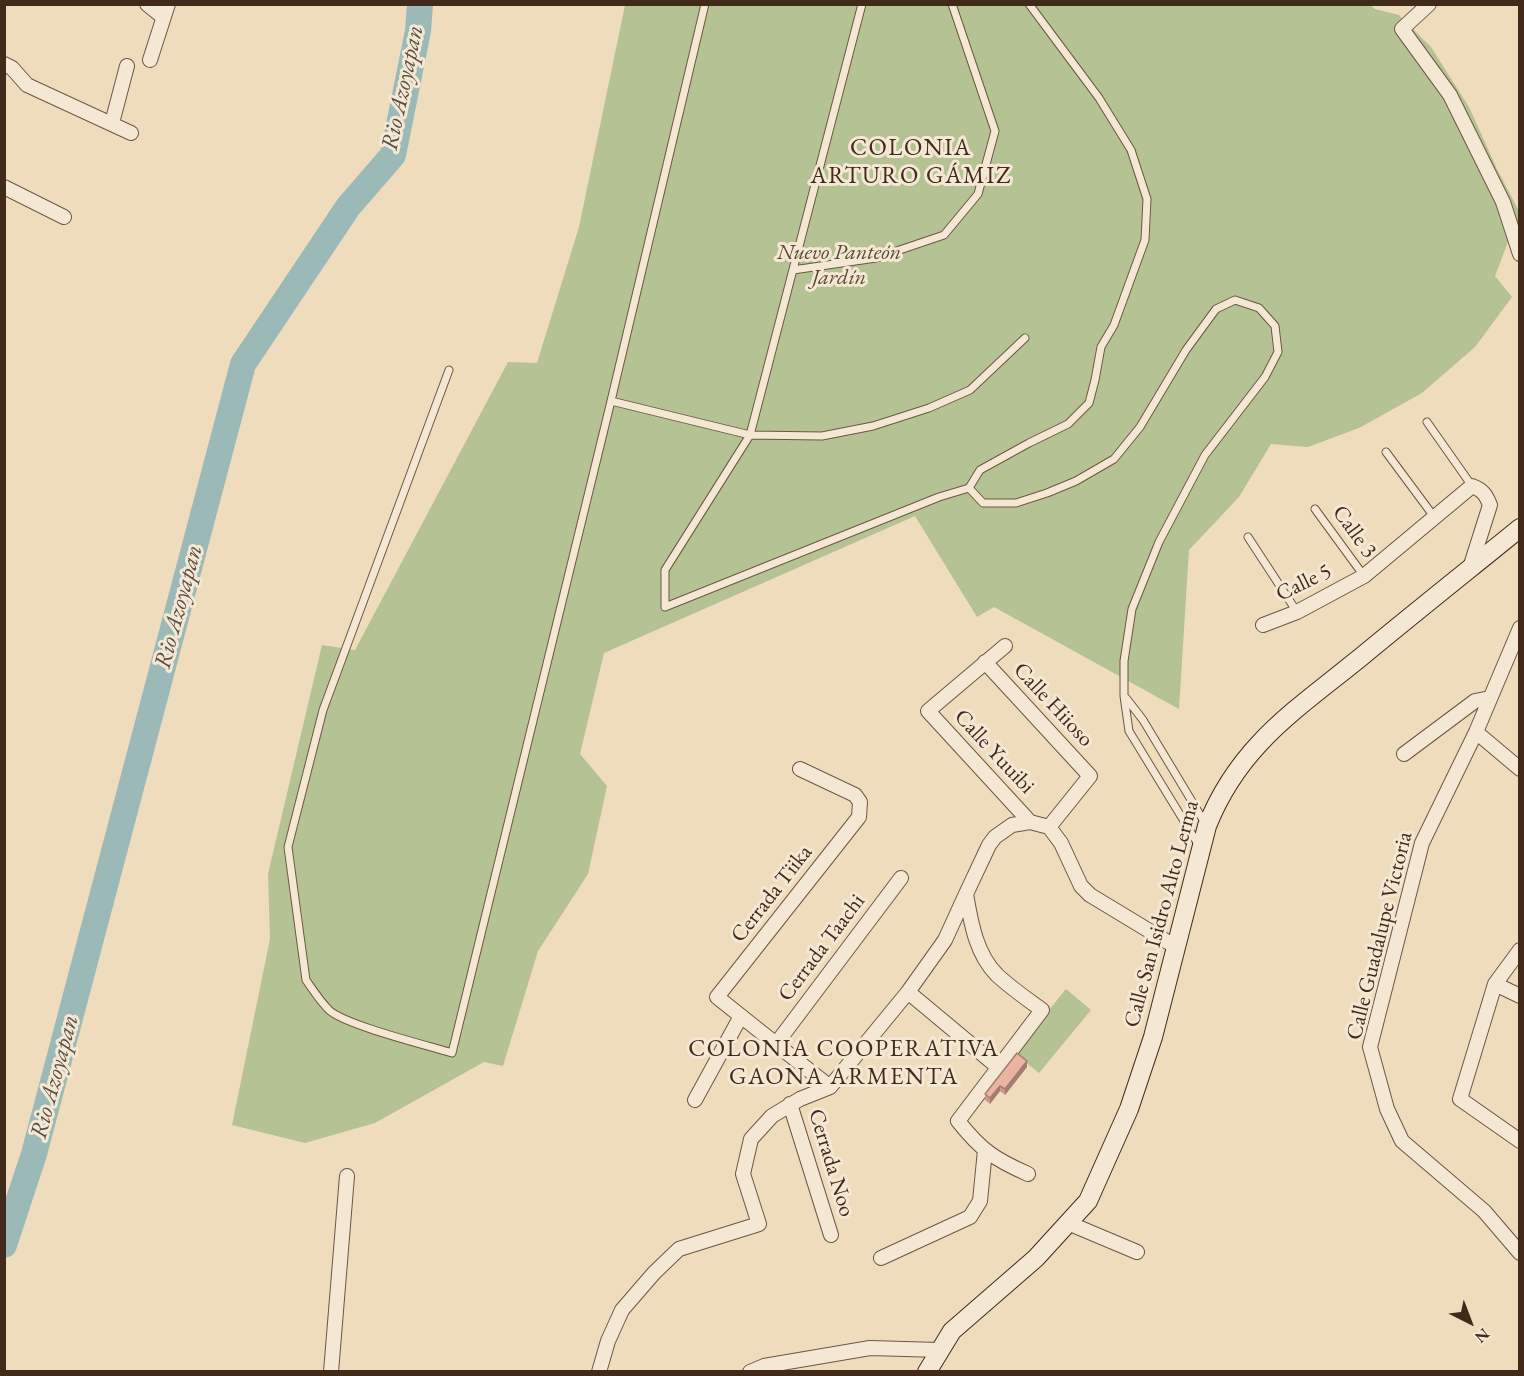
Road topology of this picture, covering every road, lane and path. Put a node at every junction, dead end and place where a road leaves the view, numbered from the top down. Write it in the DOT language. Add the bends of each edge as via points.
graph roads {
  1 [pos="147,4"];
  2 [pos="705,4"];
  3 [pos="861,4"];
  4 [pos="952,4"];
  5 [pos="1029,4"];
  6 [pos="1429,4"];
  7 [pos="166,11"];
  8 [pos="150,60"];
  9 [pos="4,64"];
  10 [pos="127,66"];
  11 [pos="112,123"];
  12 [pos="131,133"];
  13 [pos="4,187"];
  14 [pos="64,217"];
  15 [pos="1520,254"];
  16 [pos="793,270"];
  17 [pos="1026,339"];
  18 [pos="449,370"];
  19 [pos="611,401"];
  20 [pos="1427,422"];
  21 [pos="750,435"];
  22 [pos="1386,452"];
  23 [pos="1472,486"];
  24 [pos="969,488"];
  25 [pos="1315,509"];
  26 [pos="1435,518"];
  27 [pos="1520,528"];
  28 [pos="1248,537"];
  29 [pos="1470,568"];
  30 [pos="1364,576"];
  31 [pos="1297,612"];
  32 [pos="1263,625"];
  33 [pos="1520,628"];
  34 [pos="1005,646"];
  35 [pos="986,662"];
  36 [pos="1124,696"];
  37 [pos="1490,698"];
  38 [pos="1476,732"];
  39 [pos="1404,754"];
  40 [pos="800,769"];
  41 [pos="1520,769"];
  42 [pos="1030,822"];
  43 [pos="1206,826"];
  44 [pos="1049,827"];
  45 [pos="1200,848"];
  46 [pos="901,878"];
  47 [pos="966,894"];
  48 [pos="1176,947"];
  49 [pos="1520,950"];
  50 [pos="1495,984"];
  51 [pos="908,992"];
  52 [pos="1520,996"];
  53 [pos="741,1016"];
  54 [pos="776,1044"];
  55 [pos="998,1067"];
  56 [pos="830,1087"];
  57 [pos="695,1100"];
  58 [pos="790,1104"];
  59 [pos="1520,1141"];
  60 [pos="985,1150"];
  61 [pos="1028,1174"];
  62 [pos="347,1176"];
  63 [pos="1068,1223"];
  64 [pos="831,1235"];
  65 [pos="1137,1252"];
  66 [pos="1520,1253"];
  67 [pos="881,1258"];
  68 [pos="939,1350"];
  69 [pos="331,1371"];
  70 [pos="599,1371"];
  71 [pos="750,1371"];
  72 [pos="927,1371"];
  1 -- 7 [label="street"];
  2 -- 19 [label="lane"];
  3 -- 16 [label="lane"];
  4 -- 16 [label="lane" via="995,131 978,194 944,235 876,258"];
  5 -- 24 [label="lane" via="1099,98 1131,150 1147,199 1145,240 1114,325 1101,347 1089,404 1068,424 980,470"];
  6 -- 15 [label="street" via="1402,29 1455,104 1503,202"];
  7 -- 8 [label="street"];
  9 -- 11 [label="street" via="27,85"];
  10 -- 11 [label="street"];
  11 -- 12 [label="street"];
  13 -- 14 [label="street"];
  16 -- 21 [label="lane"];
  17 -- 21 [label="lane" via="970,390 929,408 873,426 822,436"];
  18 -- 19 [label="lane" via="323,710 288,847 306,980 315,994 330,1011 346,1020 452,1053"];
  19 -- 21 [label="lane"];
  20 -- 23 [label="lane"];
  21 -- 24 [label="lane" via="665,570 665,607"];
  22 -- 26 [label="lane"];
  23 -- 26 [label="street, Calle 5"];
  23 -- 29 [label="street" via="1487,496 1490,505"];
  24 -- 36 [label="lane" via="983,503 1016,504 1076,482 1114,459 1140,427 1186,350 1216,309 1235,300 1260,308 1275,326 1278,352 1265,377 1205,454 1159,542 1132,609 1124,661"];
  25 -- 30 [label="lane, Calle 3"];
  26 -- 30 [label="street, Calle 5"];
  27 -- 29 [label="street, Calle San Isidro Alto Lerma"];
  28 -- 31 [label="lane"];
  29 -- 43 [label="street, Calle San Isidro Alto Lerma" via="1274,727 1235,771"];
  30 -- 31 [label="street, Calle 5"];
  31 -- 32 [label="street, Calle 5"];
  33 -- 37 [label="street, Calle Guadalupe Victoria"];
  34 -- 35 [label="street"];
  35 -- 42 [label="street, Calle Yuuibi" via="928,711"];
  35 -- 44 [label="street, Calle Hiioso" via="1090,776"];
  36 -- 43 [label="lane" via="1143,720"];
  36 -- 45 [label="lane" via="1129,731"];
  37 -- 38 [label="street, Calle Guadalupe Victoria"];
  37 -- 39 [label="street" via="1475,700"];
  38 -- 41 [label="street"];
  38 -- 66 [label="street, Calle Guadalupe Victoria" via="1422,843 1370,1047 1387,1110 1402,1141 1484,1211"];
  40 -- 53 [label="street, Cerrada Tiika" via="855,795 860,802 859,817 717,997"];
  42 -- 44 [label="street"];
  42 -- 47 [label="street" via="1012,825 995,837"];
  43 -- 45 [label="street, Calle San Isidro Alto Lerma"];
  44 -- 48 [label="street" via="1081,886 1090,895"];
  45 -- 48 [label="street, Calle San Isidro Alto Lerma"];
  46 -- 54 [label="street, Cerrada Taachi"];
  47 -- 51 [label="street" via="945,940"];
  47 -- 55 [label="street" via="978,946 987,962 997,975 1042,1010"];
  48 -- 63 [label="street, Calle San Isidro Alto Lerma" via="1130,1109 1088,1201"];
  49 -- 50 [label="street"];
  50 -- 52 [label="street"];
  50 -- 59 [label="street" via="1460,1099"];
  51 -- 55 [label="street"];
  51 -- 56 [label="street"];
  53 -- 54 [label="street"];
  53 -- 57 [label="street"];
  54 -- 56 [label="street"];
  55 -- 60 [label="street" via="958,1121"];
  56 -- 58 [label="street"];
  58 -- 64 [label="street, Cerrada Noo"];
  58 -- 70 [label="street" via="772,1116 751,1139 743,1174 759,1224 679,1249 622,1310"];
  60 -- 61 [label="street"];
  60 -- 67 [label="street" via="980,1201 970,1217"];
  62 -- 69 [label="street"];
  63 -- 65 [label="street"];
  63 -- 68 [label="street, Calle San Isidro Alto Lerma" via="1036,1258 952,1331"];
  68 -- 71 [label="street" via="870,1348"];
  68 -- 72 [label="street, Calle San Isidro Alto Lerma"];
}
